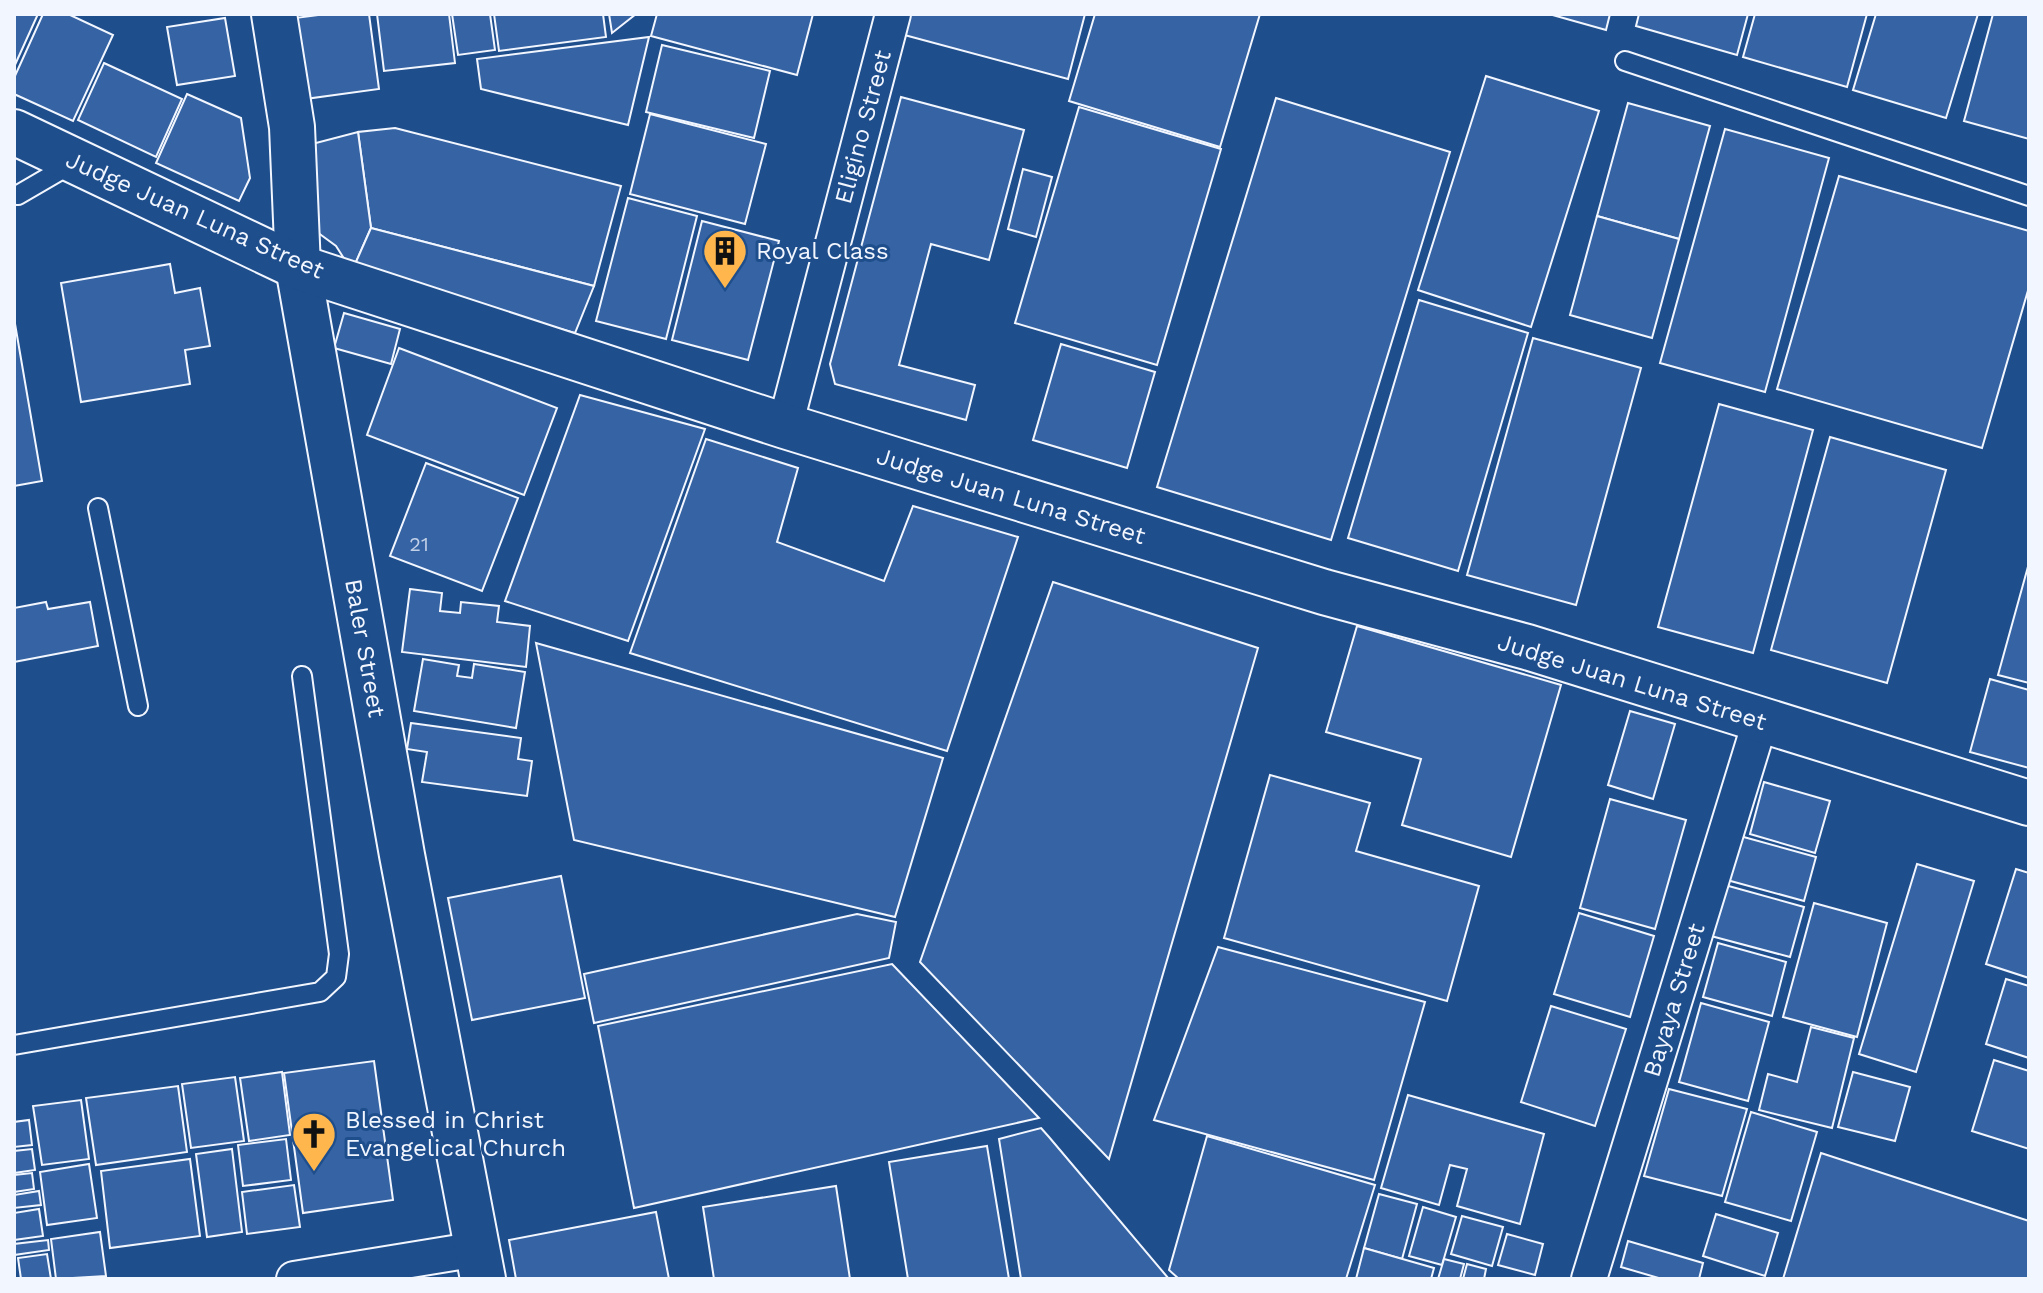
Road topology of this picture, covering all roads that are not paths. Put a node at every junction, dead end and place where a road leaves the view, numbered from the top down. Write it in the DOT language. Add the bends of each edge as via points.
graph roads {
  1 [pos="274,14"];
  2 [pos="893,14"];
  3 [pos="1625,61"];
  4 [pos="14,132"];
  5 [pos="76,161"];
  6 [pos="18,195"];
  7 [pos="2029,196"];
  8 [pos="298,267"];
  9 [pos="785,426"];
  10 [pos="98,508"];
  11 [pos="302,676"];
  12 [pos="138,706"];
  13 [pos="1760,722"];
  14 [pos="2029,803"];
  15 [pos="14,1045"];
  16 [pos="481,1264"];
  17 [pos="294,1279"];
  18 [pos="1589,1279"];
  1 -- 8 [label="street, Baler Street" via="292,127"];
  2 -- 9 [label="street, Eligino Street"];
  3 -- 7 [label="lane"];
  4 -- 5 [label="street, Judge Juan Luna Street"];
  5 -- 6 [label="lane"];
  5 -- 8 [label="street, Judge Juan Luna Street"];
  8 -- 9 [label="street, Judge Juan Luna Street"];
  8 -- 16 [label="street, Baler Street" via="362,664"];
  9 -- 13 [label="street, Judge Juan Luna Street" via="1324,592 1527,647"];
  10 -- 12 [label="lane"];
  11 -- 15 [label="lane" via="339,954 336,977 320,992"];
  13 -- 14 [label="street, Judge Juan Luna Street"];
  13 -- 18 [label="street, Bayaya Street"];
  16 -- 17 [label="street"];
}
